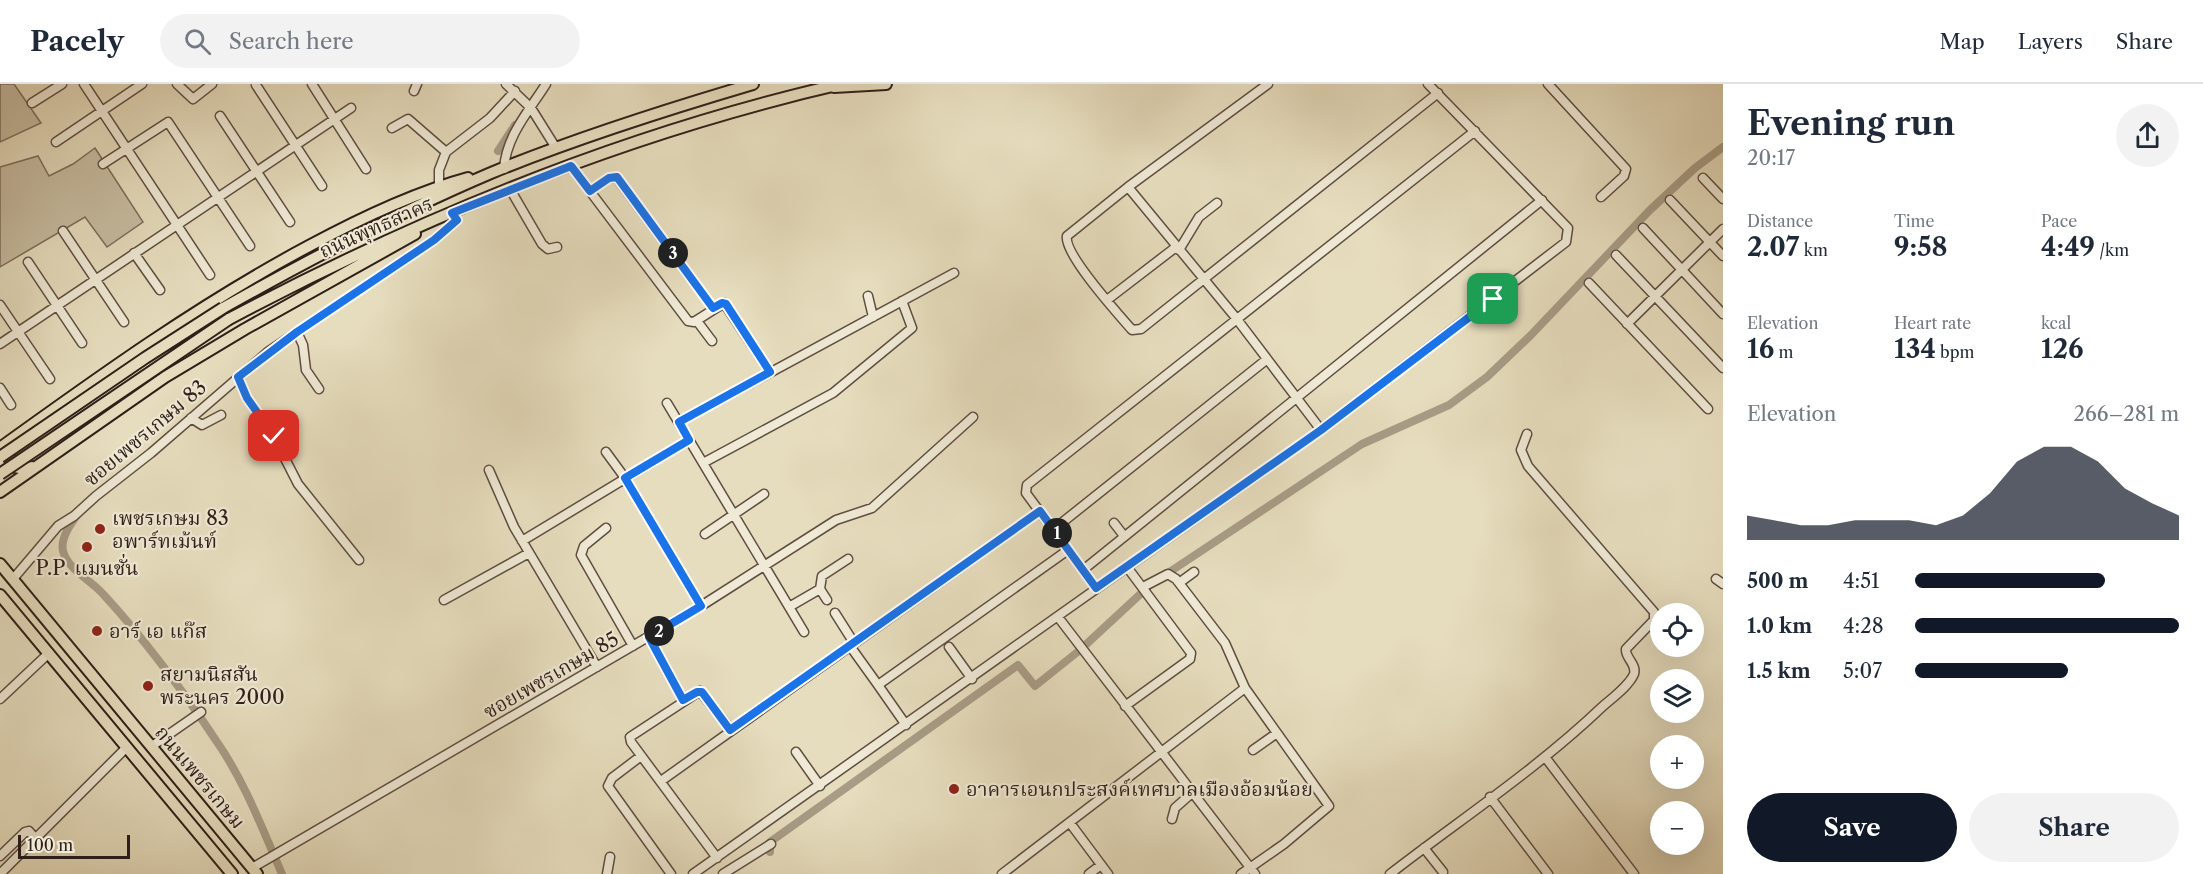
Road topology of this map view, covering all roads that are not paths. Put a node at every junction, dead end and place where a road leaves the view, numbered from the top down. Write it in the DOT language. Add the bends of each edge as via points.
graph roads {
  1 [pos="62,84"];
  2 [pos="84,84"];
  3 [pos="142,84"];
  4 [pos="177,84"];
  5 [pos="212,84"];
  6 [pos="312,84"];
  7 [pos="506,84"];
  8 [pos="546,84"];
  9 [pos="753,84"];
  10 [pos="841,84"];
  11 [pos="852,84"];
  12 [pos="886,84"];
  13 [pos="1268,84"];
  14 [pos="1428,84"];
  15 [pos="1548,84"];
  16 [pos="256,85"];
  17 [pos="825,88"];
  18 [pos="1438,93"];
  19 [pos="517,94"];
  20 [pos="32,104"];
  21 [pos="351,108"];
  22 [pos="531,108"];
  23 [pos="102,112"];
  24 [pos="220,116"];
  25 [pos="334,120"];
  26 [pos="392,128"];
  27 [pos="1475,131"];
  28 [pos="56,141"];
  29 [pos="295,146"];
  30 [pos="127,148"];
  31 [pos="556,148"];
  32 [pos="446,152"];
  33 [pos="102,164"];
  34 [pos="571,166"];
  35 [pos="366,169"];
  36 [pos="504,169"];
  37 [pos="257,171"];
  38 [pos="489,174"];
  39 [pos="1703,178"];
  40 [pos="322,186"];
  41 [pos="439,187"];
  42 [pos="1128,187"];
  43 [pos="510,189"];
  44 [pos="590,191"];
  45 [pos="218,197"];
  46 [pos="1601,197"];
  47 [pos="1723,199"];
  48 [pos="1542,200"];
  49 [pos="1670,200"];
  50 [pos="1217,203"];
  51 [pos="451,216"];
  52 [pos="290,222"];
  53 [pos="177,225"];
  54 [pos="1643,228"];
  55 [pos="1723,229"];
  56 [pos="63,231"];
  57 [pos="1710,242"];
  58 [pos="250,246"];
  59 [pos="557,247"];
  60 [pos="1177,249"];
  61 [pos="134,253"];
  62 [pos="1616,255"];
  63 [pos="1723,256"];
  64 [pos="28,262"];
  65 [pos="1682,270"];
  66 [pos="954,273"];
  67 [pos="210,276"];
  68 [pos="95,279"];
  69 [pos="1204,280"];
  70 [pos="1589,283"];
  71 [pos="160,290"];
  72 [pos="1656,295"];
  73 [pos="868,296"];
  74 [pos="1107,300"];
  75 [pos="902,301"];
  76 [pos="0,304"];
  77 [pos="57,306"];
  78 [pos="713,308"];
  79 [pos="1723,314"];
  80 [pos="873,317"];
  81 [pos="1236,318"];
  82 [pos="697,321"];
  83 [pos="124,322"];
  84 [pos="1627,324"];
  85 [pos="18,331"];
  86 [pos="297,332"];
  87 [pos="711,341"];
  88 [pos="82,343"];
  89 [pos="0,344"];
  90 [pos="1266,360"];
  91 [pos="1723,368"];
  92 [pos="770,372"];
  93 [pos="238,377"];
  94 [pos="50,379"];
  95 [pos="0,388"];
  96 [pos="319,389"];
  97 [pos="1298,399"];
  98 [pos="668,403"];
  99 [pos="11,405"];
  100 [pos="1708,409"];
  101 [pos="221,414"];
  102 [pos="973,417"];
  103 [pos="191,418"];
  104 [pos="679,422"];
  105 [pos="1321,430"];
  106 [pos="19,434"];
  107 [pos="1527,434"];
  108 [pos="689,440"];
  109 [pos="0,448"];
  110 [pos="606,452"];
  111 [pos="0,457"];
  112 [pos="703,464"];
  113 [pos="38,465"];
  114 [pos="489,470"];
  115 [pos="0,474"];
  116 [pos="625,478"];
  117 [pos="0,492"];
  118 [pos="764,494"];
  119 [pos="1040,511"];
  120 [pos="733,514"];
  121 [pos="1114,523"];
  122 [pos="606,528"];
  123 [pos="1054,529"];
  124 [pos="705,534"];
  125 [pos="1124,537"];
  126 [pos="522,541"];
  127 [pos="1068,550"];
  128 [pos="529,553"];
  129 [pos="848,559"];
  130 [pos="358,560"];
  131 [pos="0,564"];
  132 [pos="1127,567"];
  133 [pos="765,568"];
  134 [pos="1083,570"];
  135 [pos="1194,572"];
  136 [pos="13,579"];
  137 [pos="1179,583"];
  138 [pos="1096,588"];
  139 [pos="1143,588"];
  140 [pos="820,589"];
  141 [pos="1,599"];
  142 [pos="444,600"];
  143 [pos="827,600"];
  144 [pos="701,606"];
  145 [pos="789,607"];
  146 [pos="835,613"];
  147 [pos="1058,616"];
  148 [pos="804,632"];
  149 [pos="649,637"];
  150 [pos="852,644"];
  151 [pos="633,646"];
  152 [pos="949,647"];
  153 [pos="49,653"];
  154 [pos="597,667"];
  155 [pos="972,679"];
  156 [pos="878,685"];
  157 [pos="1245,688"];
  158 [pos="0,699"];
  159 [pos="683,700"];
  160 [pos="1125,706"];
  161 [pos="201,712"];
  162 [pos="906,725"];
  163 [pos="730,730"];
  164 [pos="1277,733"];
  165 [pos="152,746"];
  166 [pos="128,747"];
  167 [pos="1253,750"];
  168 [pos="795,752"];
  169 [pos="1162,754"];
  170 [pos="641,756"];
  171 [pos="1545,757"];
  172 [pos="661,781"];
  173 [pos="820,786"];
  174 [pos="1192,794"];
  175 [pos="1490,797"];
  176 [pos="1172,819"];
  177 [pos="1070,823"];
  178 [pos="35,838"];
  179 [pos="771,844"];
  180 [pos="1424,848"];
  181 [pos="0,854"];
  182 [pos="610,857"];
  183 [pos="717,858"];
  184 [pos="1101,865"];
  185 [pos="255,871"];
  186 [pos="1253,871"];
  187 [pos="1443,872"];
  188 [pos="0,874"];
  189 [pos="232,874"];
  190 [pos="607,874"];
  191 [pos="671,874"];
  192 [pos="693,874"];
  193 [pos="723,874"];
  194 [pos="1002,874"];
  195 [pos="1089,874"];
  196 [pos="1107,874"];
  197 [pos="1241,874"];
  198 [pos="1390,874"];
  199 [pos="1548,874"];
  200 [pos="1634,874"];
  1 -- 20 [label="street"];
  2 -- 23 [label="street"];
  3 -- 23 [label="street"];
  4 -- 5 [label="street" via="192,99"];
  6 -- 25 [label="street"];
  7 -- 19 [label="street"];
  8 -- 22 [label="street"];
  9 -- 31 [label="main road, ถนนพุทธสาคร"];
  10 -- 17 [label="main road, ถนนพุทธสาคร"];
  11 -- 17 [label="main road"];
  12 -- 17 [label="main road"];
  13 -- 42 [label="street"];
  14 -- 18 [label="street"];
  15 -- 46 [label="street" via="1626,169 1624,176"];
  16 -- 29 [label="street"];
  17 -- 34 [label="main road, ถนนพุทธสาคร" via="704,119"];
  18 -- 27 [label="street"];
  18 -- 69 [label="street"];
  19 -- 22 [label="street"];
  19 -- 32 [label="street"];
  21 -- 25 [label="street"];
  22 -- 31 [label="street"];
  22 -- 36 [label="street" via="508,145"];
  23 -- 28 [label="street"];
  23 -- 30 [label="street"];
  24 -- 37 [label="street"];
  25 -- 29 [label="street"];
  25 -- 35 [label="street"];
  26 -- 32 [label="street" via="408,119"];
  27 -- 48 [label="street"];
  27 -- 81 [label="street"];
  29 -- 37 [label="street"];
  29 -- 40 [label="street"];
  30 -- 33 [label="street"];
  30 -- 45 [label="street" via="168,122"];
  30 -- 53 [label="street"];
  31 -- 36 [label="main road, ถนนพุทธสาคร"];
  32 -- 41 [label="street" via="439,170"];
  34 -- 43 [label="main road, ถนนพุทธสาคร"];
  34 -- 44 [label="street"];
  36 -- 38 [label="main road, ถนนพุทธสาคร"];
  37 -- 45 [label="street"];
  37 -- 52 [label="street"];
  38 -- 41 [label="main road"];
  38 -- 111 [label="main road, ถนนพุทธสาคร, bridge" via="316,255 223,308"];
  39 -- 47 [label="street"];
  41 -- 106 [label="main road" via="346,226 276,264 125,358"];
  42 -- 60 [label="street"];
  42 -- 74 [label="street" via="1067,236 1066,241"];
  43 -- 51 [label="main road, ถนนพุทธสาคร"];
  43 -- 59 [label="street" via="542,244 548,249"];
  44 -- 78 [label="street" via="617,177"];
  44 -- 82 [label="street" via="688,321"];
  45 -- 53 [label="street"];
  45 -- 58 [label="street"];
  48 -- 97 [label="street"];
  48 -- 105 [label="street" via="1568,228 1566,242"];
  49 -- 57 [label="street"];
  50 -- 60 [label="street" via="1199,218"];
  51 -- 86 [label="street, ซอยเพชรเกษม 83" via="434,240"];
  51 -- 113 [label="main road" via="165,377"];
  51 -- 115 [label="main road, ถนนพุทธสาคร, bridge" via="370,247 229,319"];
  53 -- 61 [label="street"];
  53 -- 67 [label="street"];
  54 -- 65 [label="street"];
  55 -- 57 [label="street"];
  56 -- 68 [label="street"];
  57 -- 63 [label="street"];
  57 -- 65 [label="street"];
  60 -- 69 [label="street"];
  60 -- 74 [label="street"];
  61 -- 68 [label="street"];
  61 -- 71 [label="street"];
  62 -- 72 [label="street"];
  64 -- 77 [label="street"];
  65 -- 72 [label="street"];
  65 -- 79 [label="street"];
  66 -- 75 [label="street"];
  68 -- 77 [label="street"];
  68 -- 83 [label="street"];
  69 -- 74 [label="street" via="1137,331"];
  69 -- 81 [label="street"];
  70 -- 84 [label="street"];
  72 -- 84 [label="street"];
  72 -- 91 [label="street"];
  73 -- 80 [label="street"];
  75 -- 80 [label="street"];
  75 -- 112 [label="street" via="912,328 897,343 833,393"];
  76 -- 85 [label="street"];
  77 -- 85 [label="street"];
  77 -- 88 [label="street"];
  78 -- 82 [label="street"];
  78 -- 92 [label="street" via="726,304"];
  80 -- 92 [label="street"];
  81 -- 90 [label="street"];
  81 -- 119 [label="street" via="1027,485 1026,491"];
  82 -- 87 [label="street"];
  84 -- 100 [label="street"];
  85 -- 89 [label="street"];
  85 -- 94 [label="street"];
  86 -- 93 [label="street, ซอยเพชรเกษม 83"];
  86 -- 96 [label="street" via="306,370"];
  90 -- 97 [label="street"];
  90 -- 123 [label="street"];
  92 -- 104 [label="street"];
  93 -- 103 [label="street, ซอยเพชรเกษม 83"];
  93 -- 130 [label="street" via="298,484"];
  95 -- 99 [label="street"];
  97 -- 105 [label="street"];
  97 -- 125 [label="street"];
  98 -- 104 [label="street"];
  101 -- 103 [label="street" via="202,425"];
  102 -- 133 [label="street, ซอยเพชรเกษม 85" via="872,508 836,520"];
  103 -- 136 [label="street, ซอยเพชรเกษม 83" via="54,529"];
  104 -- 108 [label="street"];
  105 -- 132 [label="street"];
  106 -- 109 [label="main road"];
  106 -- 113 [label="main road" via="8,450 11,463 20,469"];
  107 -- 171 [label="street" via="1521,450 1528,466 1655,615 1625,652 1634,674"];
  108 -- 112 [label="street"];
  108 -- 116 [label="street"];
  110 -- 116 [label="street"];
  112 -- 120 [label="street"];
  113 -- 117 [label="main road"];
  114 -- 126 [label="street"];
  116 -- 126 [label="street"];
  116 -- 144 [label="street"];
  118 -- 120 [label="street"];
  119 -- 123 [label="street"];
  119 -- 150 [label="street"];
  120 -- 124 [label="street"];
  120 -- 133 [label="street"];
  121 -- 125 [label="street"];
  122 -- 151 [label="street" via="584,546 580,555"];
  123 -- 127 [label="street"];
  125 -- 134 [label="street"];
  126 -- 128 [label="street"];
  127 -- 134 [label="street"];
  127 -- 156 [label="street"];
  128 -- 142 [label="street"];
  128 -- 154 [label="street"];
  129 -- 140 [label="street" via="822,576"];
  131 -- 136 [label="main road, ถนนเพชรเกษม"];
  132 -- 138 [label="street"];
  132 -- 139 [label="street"];
  133 -- 144 [label="street, ซอยเพชรเกษม 85"];
  133 -- 145 [label="street"];
  134 -- 138 [label="street"];
  135 -- 137 [label="street"];
  136 -- 165 [label="main road, ถนนเพชรเกษม"];
  137 -- 139 [label="street" via="1168,574"];
  137 -- 157 [label="street" via="1225,643"];
  138 -- 147 [label="street"];
  139 -- 160 [label="street" via="1191,653 1190,659"];
  140 -- 143 [label="street"];
  140 -- 145 [label="street"];
  141 -- 153 [label="main road, ถนนเพชรเกษม"];
  144 -- 149 [label="street, ซอยเพชรเกษม 85"];
  145 -- 148 [label="street"];
  146 -- 150 [label="street"];
  147 -- 155 [label="street"];
  147 -- 160 [label="street"];
  149 -- 151 [label="street, ซอยเพชรเกษม 85"];
  149 -- 159 [label="street"];
  150 -- 156 [label="street"];
  150 -- 163 [label="street"];
  151 -- 154 [label="street, ซอยเพชรเกษม 85"];
  152 -- 155 [label="street"];
  153 -- 158 [label="street"];
  153 -- 166 [label="main road, ถนนเพชรเกษม"];
  154 -- 185 [label="street, ซอยเพชรเกษม 85" via="263,861"];
  155 -- 162 [label="street"];
  156 -- 162 [label="street"];
  157 -- 164 [label="street"];
  157 -- 169 [label="street"];
  159 -- 163 [label="street" via="702,692"];
  159 -- 170 [label="street" via="630,737"];
  160 -- 169 [label="street"];
  161 -- 165 [label="street"];
  162 -- 173 [label="street"];
  163 -- 172 [label="street"];
  164 -- 167 [label="street"];
  164 -- 186 [label="street" via="1329,808"];
  165 -- 185 [label="main road, ถนนเพชรเกษม"];
  166 -- 178 [label="street"];
  166 -- 189 [label="main road, ถนนเพชรเกษม"];
  168 -- 173 [label="street"];
  169 -- 174 [label="street"];
  169 -- 177 [label="street"];
  170 -- 172 [label="street"];
  170 -- 191 [label="street" via="612,778 608,786"];
  171 -- 175 [label="street"];
  171 -- 200 [label="street"];
  172 -- 183 [label="street"];
  173 -- 183 [label="street"];
  174 -- 176 [label="street" via="1174,808"];
  174 -- 186 [label="street"];
  175 -- 180 [label="street"];
  175 -- 199 [label="street"];
  177 -- 184 [label="street"];
  177 -- 194 [label="street"];
  178 -- 181 [label="street" via="25,832"];
  178 -- 188 [label="street"];
  179 -- 193 [label="street"];
  180 -- 187 [label="street"];
  180 -- 198 [label="street"];
  182 -- 190 [label="street"];
  183 -- 192 [label="street"];
  184 -- 195 [label="street"];
  184 -- 196 [label="street"];
  186 -- 197 [label="street"];
}
